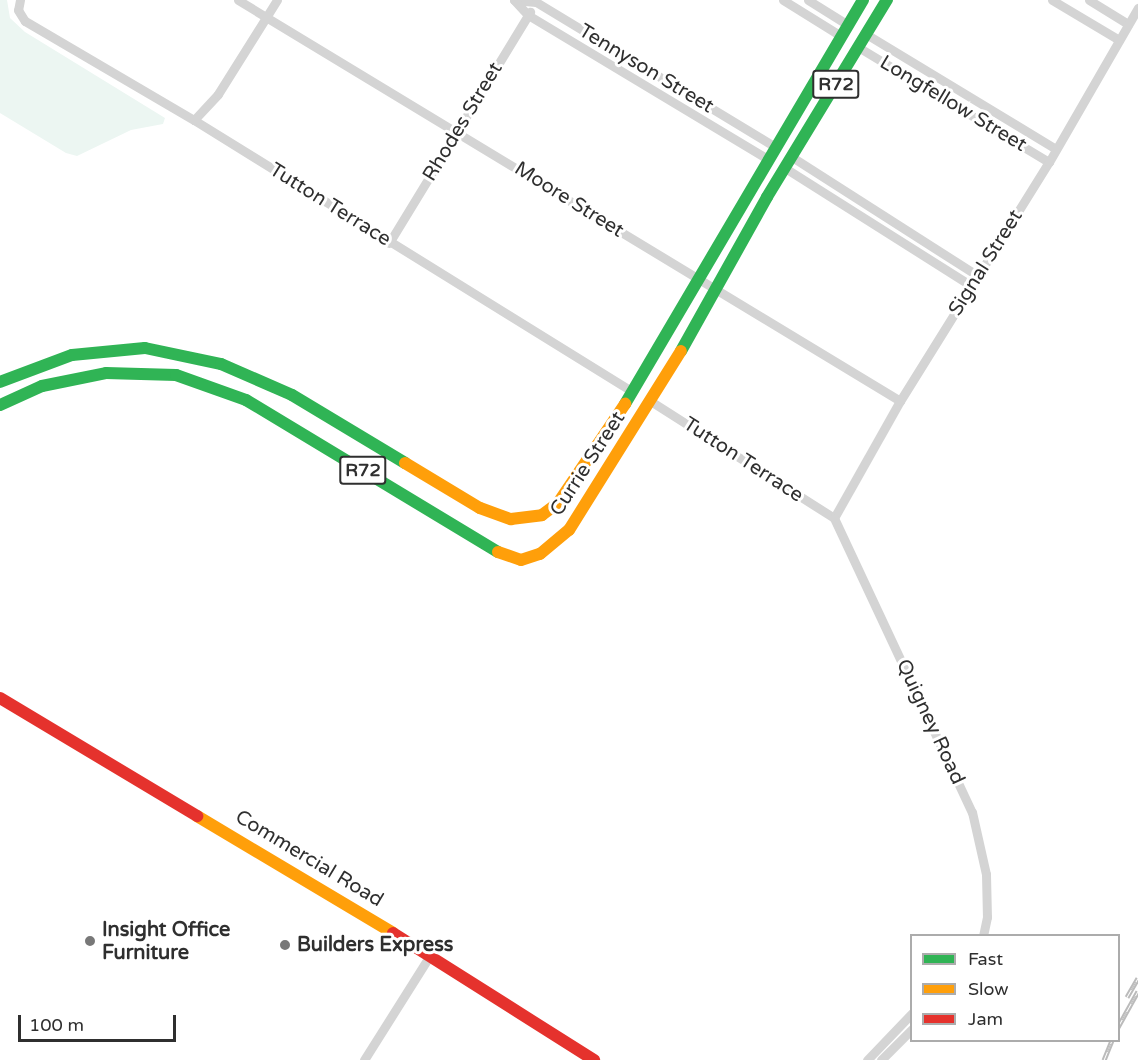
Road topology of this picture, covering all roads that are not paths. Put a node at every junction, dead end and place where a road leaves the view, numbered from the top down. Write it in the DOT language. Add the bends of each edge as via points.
graph roads {
  1 [pos="20,0"];
  2 [pos="238,0"];
  3 [pos="277,0"];
  4 [pos="514,0"];
  5 [pos="783,0"];
  6 [pos="808,0"];
  7 [pos="863,0"];
  8 [pos="887,0"];
  9 [pos="1052,0"];
  10 [pos="1089,0"];
  11 [pos="536,1"];
  12 [pos="1138,8"];
  13 [pos="528,15"];
  14 [pos="267,18"];
  15 [pos="1128,24"];
  16 [pos="848,25"];
  17 [pos="866,34"];
  18 [pos="841,36"];
  19 [pos="1119,40"];
  20 [pos="858,47"];
  21 [pos="194,120"];
  22 [pos="458,132"];
  23 [pos="775,147"];
  24 [pos="1056,149"];
  25 [pos="768,159"];
  26 [pos="1048,162"];
  27 [pos="789,163"];
  28 [pos="389,243"];
  29 [pos="978,276"];
  30 [pos="698,281"];
  31 [pos="972,286"];
  32 [pos="713,290"];
  33 [pos="0,382"];
  34 [pos="633,392"];
  35 [pos="900,401"];
  36 [pos="652,402"];
  37 [pos="0,405"];
  38 [pos="834,518"];
  39 [pos="0,698"];
  40 [pos="983,934"];
  41 [pos="430,955"];
  42 [pos="910,1015"];
  43 [pos="910,1031"];
  44 [pos="364,1060"];
  45 [pos="594,1060"];
  46 [pos="867,1060"];
  47 [pos="881,1060"];
  1 -- 21 [label="street, Tutton Terrace" via="18,10 26,21"];
  2 -- 14 [label="street, Moore Street"];
  3 -- 14 [label="street"];
  4 -- 11 [label="street, Tennyson Street"];
  4 -- 13 [label="street, Tennyson Street"];
  5 -- 18 [label="street"];
  6 -- 16 [label="street"];
  7 -- 16 [label="main road, Currie Street / R72"];
  8 -- 17 [label="main road, Currie Street / R72"];
  9 -- 19 [label="street"];
  10 -- 15 [label="street"];
  11 -- 13 [label="street, Rhodes Street"];
  11 -- 23 [label="street, Tennyson Street"];
  12 -- 15 [label="street, Signal Street"];
  13 -- 22 [label="street, Rhodes Street"];
  13 -- 25 [label="street, Tennyson Street"];
  14 -- 21 [label="street" via="218,94"];
  14 -- 22 [label="street, Moore Street"];
  15 -- 19 [label="street, Signal Street"];
  16 -- 18 [label="main road, Currie Street / R72"];
  17 -- 20 [label="main road, Currie Street / R72"];
  17 -- 24 [label="street, Longfellow Street"];
  18 -- 23 [label="main road, Currie Street / R72"];
  19 -- 24 [label="street, Signal Street"];
  20 -- 26 [label="street, Longfellow Street"];
  20 -- 27 [label="main road, Currie Street / R72"];
  21 -- 28 [label="street, Tutton Terrace"];
  22 -- 28 [label="street, Rhodes Street"];
  22 -- 30 [label="street, Moore Street"];
  23 -- 25 [label="main road, Currie Street / R72"];
  24 -- 26 [label="street, Signal Street"];
  25 -- 30 [label="main road, Currie Street / R72"];
  26 -- 29 [label="street, Signal Street"];
  27 -- 29 [label="street"];
  27 -- 31 [label="street"];
  27 -- 32 [label="main road, Currie Street / R72"];
  28 -- 34 [label="street, Tutton Terrace"];
  29 -- 31 [label="street, Signal Street"];
  30 -- 32 [label="street, Moore Street"];
  30 -- 34 [label="main road, Currie Street / R72"];
  31 -- 35 [label="street, Signal Street"];
  32 -- 35 [label="street, Moore Street"];
  32 -- 36 [label="main road, Currie Street / R72"];
  33 -- 34 [label="main road, Currie Street / R72" via="72,355 145,348 221,364 292,395 480,508 511,519 542,515 558,503"];
  35 -- 38 [label="street, Signal Street"];
  36 -- 37 [label="main road, Currie Street / R72" via="569,530 540,554 521,560 499,552 246,400 176,375 106,372 42,386"];
  36 -- 38 [label="street, Tutton Terrace"];
  38 -- 40 [label="street, Quigney Road" via="971,808 987,874"];
  39 -- 41 [label="main road, Commercial Road"];
  41 -- 44 [label="street"];
  41 -- 45 [label="main road, Commercial Road"];
  42 -- 46 [label="street"];
  43 -- 47 [label="street"];
}
